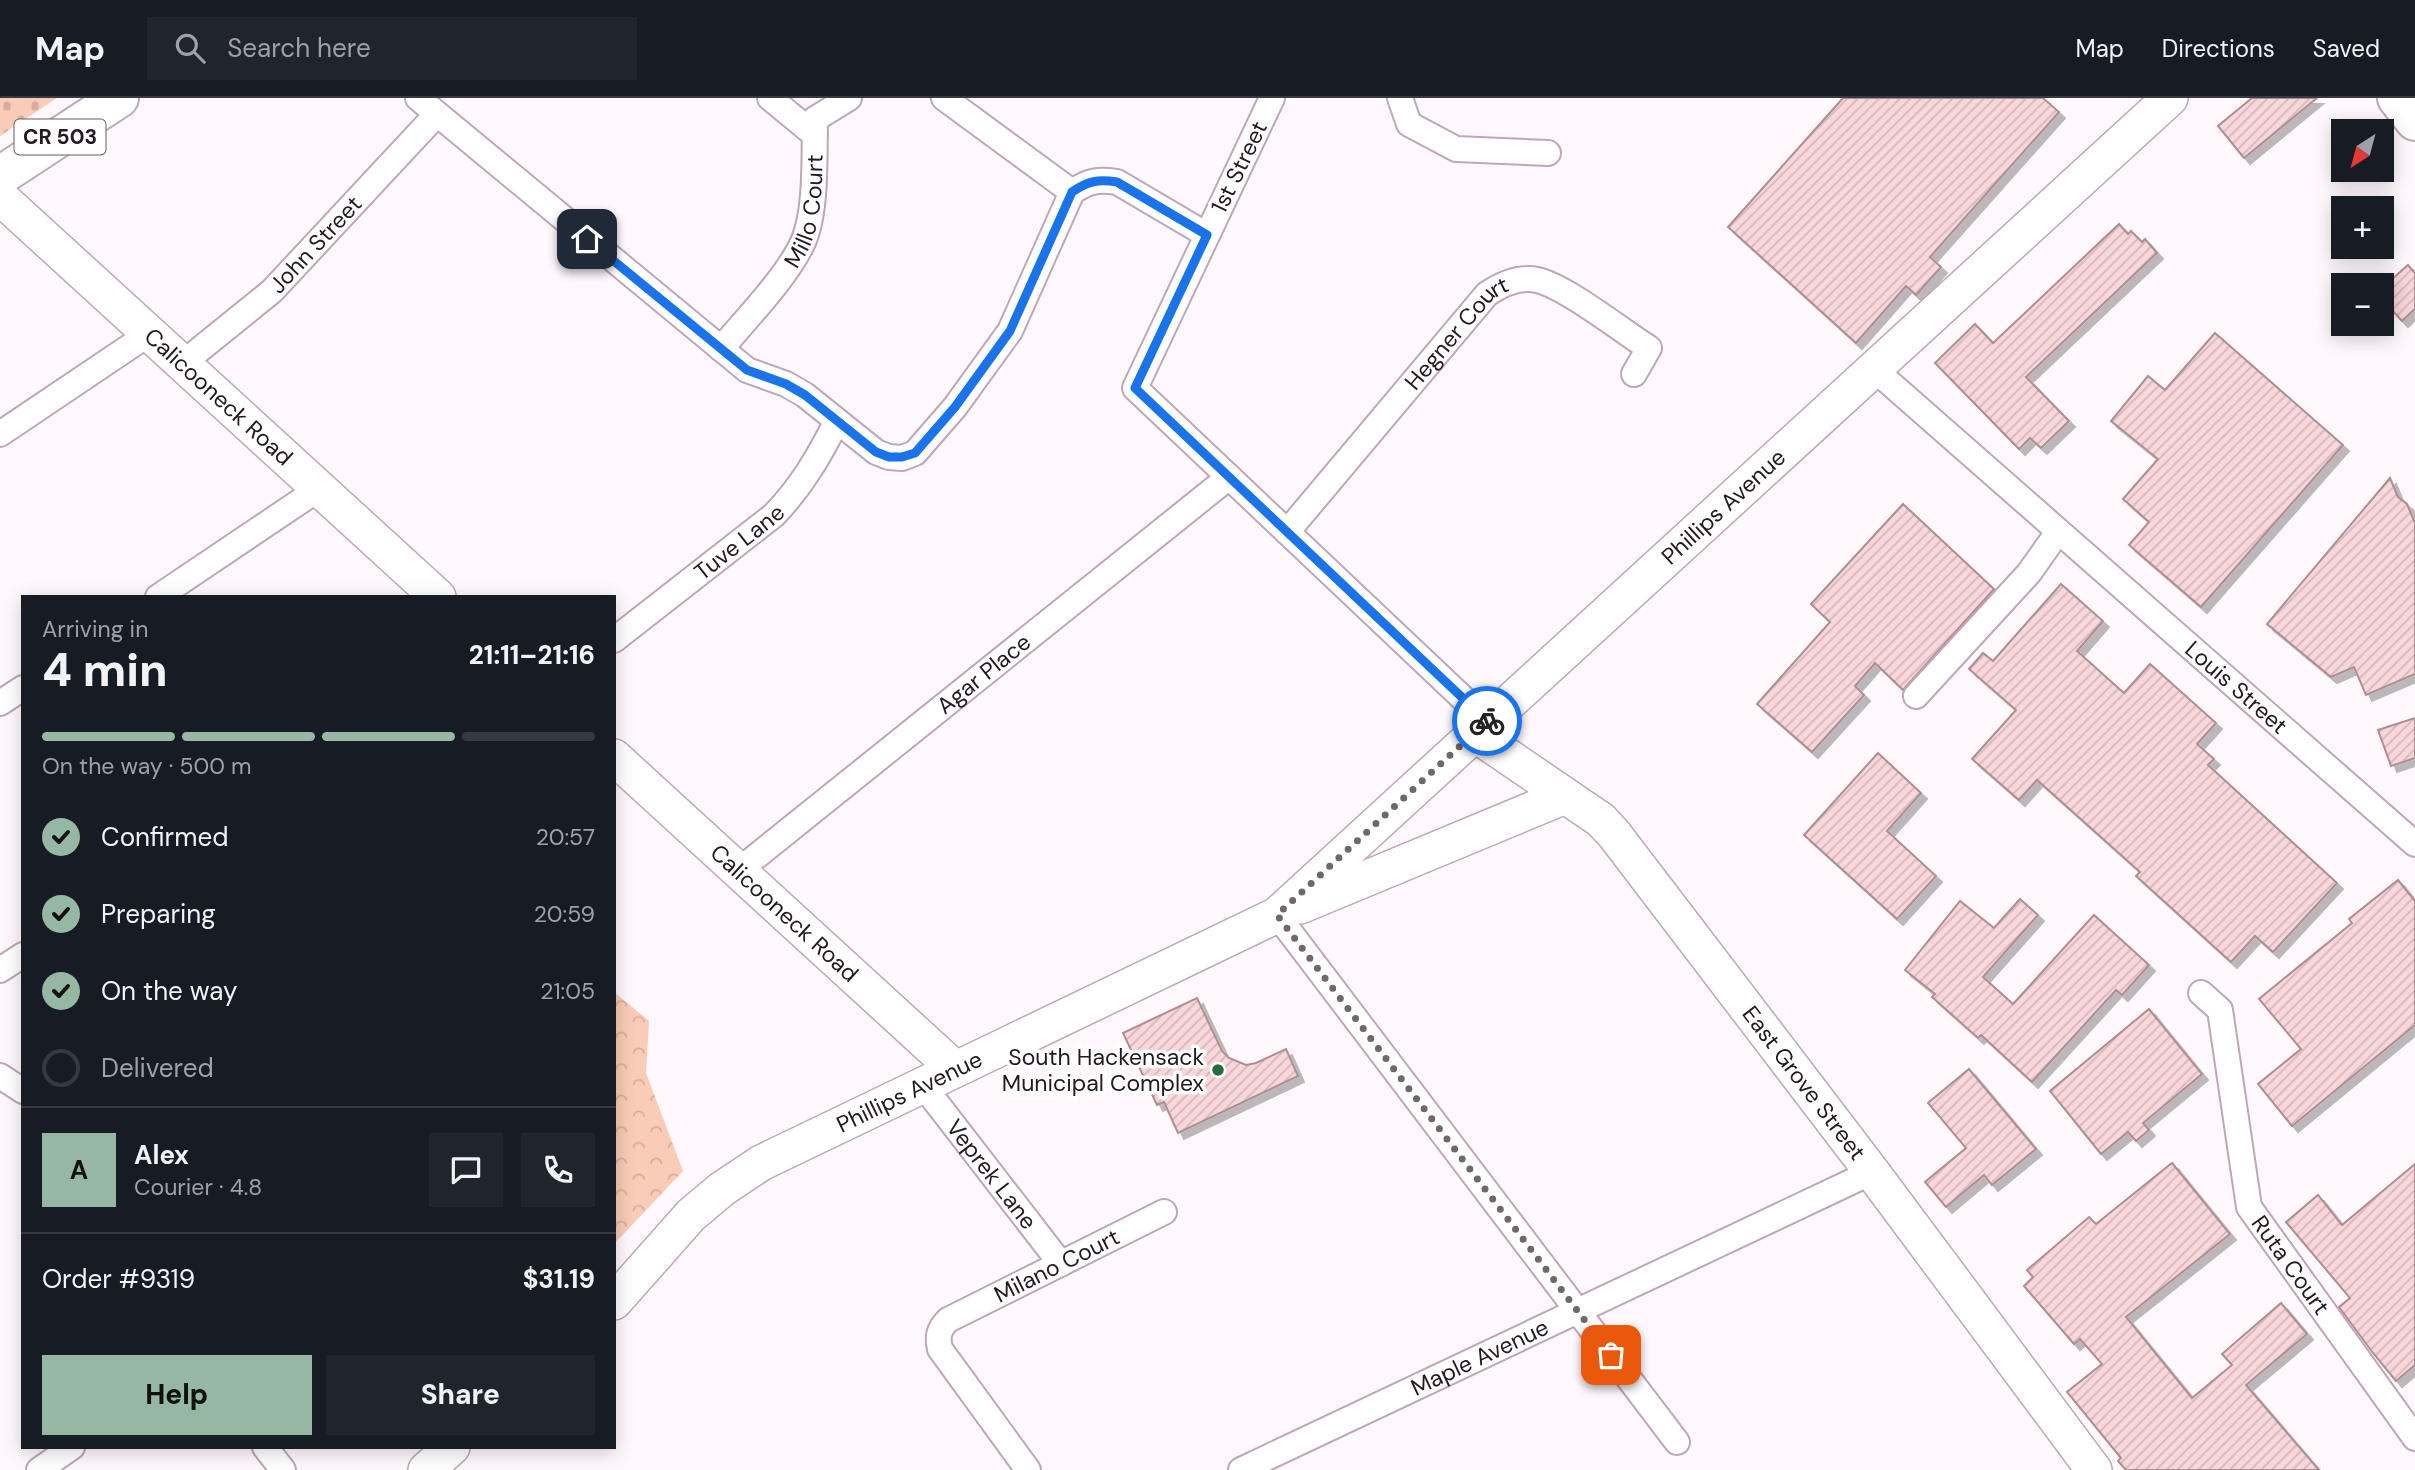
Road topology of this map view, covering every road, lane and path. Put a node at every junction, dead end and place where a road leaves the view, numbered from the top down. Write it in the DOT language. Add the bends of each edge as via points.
graph roads {
  1 [pos="119,98"];
  2 [pos="418,98"];
  3 [pos="771,98"];
  4 [pos="849,98"];
  5 [pos="944,98"];
  6 [pos="1272,98"];
  7 [pos="1400,98"];
  8 [pos="2170,98"];
  9 [pos="2397,98"];
  10 [pos="437,114"];
  11 [pos="2415,121"];
  12 [pos="815,135"];
  13 [pos="1548,153"];
  14 [pos="0,176"];
  15 [pos="1072,192"];
  16 [pos="0,197"];
  17 [pos="1207,235"];
  18 [pos="150,333"];
  19 [pos="720,349"];
  20 [pos="183,363"];
  21 [pos="1875,370"];
  22 [pos="1634,374"];
  23 [pos="1135,388"];
  24 [pos="837,421"];
  25 [pos="0,434"];
  26 [pos="1229,477"];
  27 [pos="320,488"];
  28 [pos="1287,532"];
  29 [pos="2058,532"];
  30 [pos="161,595"];
  31 [pos="436,595"];
  32 [pos="616,638"];
  33 [pos="21,689"];
  34 [pos="1916,696"];
  35 [pos="0,703"];
  36 [pos="1481,728"];
  37 [pos="616,759"];
  38 [pos="1565,796"];
  39 [pos="2415,844"];
  40 [pos="738,871"];
  41 [pos="1277,915"];
  42 [pos="21,956"];
  43 [pos="0,971"];
  44 [pos="2201,993"];
  45 [pos="955,1069"];
  46 [pos="0,1076"];
  47 [pos="922,1084"];
  48 [pos="21,1090"];
  49 [pos="1872,1172"];
  50 [pos="1164,1213"];
  51 [pos="1061,1264"];
  52 [pos="616,1300"];
  53 [pos="1578,1311"];
  54 [pos="2415,1438"];
  55 [pos="1677,1442"];
  56 [pos="69,1449"];
  57 [pos="267,1449"];
  58 [pos="450,1449"];
  59 [pos="39,1470"];
  60 [pos="283,1470"];
  61 [pos="426,1470"];
  62 [pos="1028,1470"];
  63 [pos="1241,1470"];
  64 [pos="2094,1470"];
  1 -- 14 [label="main road, CR 503"];
  2 -- 10 [label="street"];
  3 -- 12 [label="street"];
  4 -- 12 [label="street, Millo Court" via="815,119"];
  5 -- 15 [label="street"];
  6 -- 17 [label="street, 1st Street"];
  7 -- 13 [label="street" via="1409,124 1456,149"];
  8 -- 21 [label="street, Phillips Avenue"];
  9 -- 11 [label="main road"];
  10 -- 19 [label="street"];
  10 -- 20 [label="street, John Street" via="272,291"];
  12 -- 19 [label="street, Millo Court" via="810,218 803,242 789,267"];
  15 -- 17 [label="street" via="1101,179 1117,182"];
  15 -- 24 [label="street" via="1010,331 915,453 889,457 876,452"];
  16 -- 18 [label="street, Calicooneck Road"];
  17 -- 23 [label="street, 1st Street"];
  18 -- 20 [label="street, Calicooneck Road"];
  18 -- 25 [label="street"];
  19 -- 24 [label="street" via="747,370 805,395"];
  20 -- 27 [label="street, Calicooneck Road"];
  21 -- 29 [label="street, Louis Street"];
  21 -- 36 [label="street, Phillips Avenue"];
  22 -- 28 [label="street, Hegner Court" via="1649,348 1554,286 1536,280 1500,285 1486,294"];
  23 -- 26 [label="street, East Grove Street"];
  24 -- 32 [label="street, Tuve Lane" via="812,469 774,515"];
  26 -- 28 [label="street, East Grove Street"];
  26 -- 40 [label="street, Agar Place"];
  27 -- 30 [label="street"];
  27 -- 31 [label="street, Calicooneck Road"];
  28 -- 36 [label="street, East Grove Street"];
  29 -- 34 [label="street" via="2029,573"];
  29 -- 39 [label="street, Louis Street"];
  33 -- 35 [label="street"];
  36 -- 38 [label="street, East Grove Street"];
  36 -- 41 [label="street, Phillips Avenue"];
  37 -- 40 [label="street, Calicooneck Road"];
  38 -- 41 [label="street, Phillips Avenue"];
  38 -- 49 [label="street, East Grove Street" via="1614,834"];
  40 -- 45 [label="street, Calicooneck Road"];
  41 -- 45 [label="street, Phillips Avenue"];
  41 -- 53 [label="street"];
  42 -- 43 [label="street"];
  44 -- 54 [label="street, Ruta Court" via="2220,1010 2249,1208"];
  45 -- 47 [label="street, Phillips Avenue"];
  46 -- 48 [label="street"];
  47 -- 51 [label="street, Veprek Lane"];
  47 -- 52 [label="street, Phillips Avenue" via="772,1157 722,1189 663,1244"];
  49 -- 53 [label="street, Maple Avenue"];
  49 -- 64 [label="street, East Grove Street"];
  50 -- 51 [label="street, Milano Court"];
  51 -- 62 [label="street, Milano Court" via="950,1319 937,1338 940,1349"];
  53 -- 55 [label="street"];
  53 -- 63 [label="street, Maple Avenue"];
  56 -- 59 [label="street"];
  57 -- 60 [label="street"];
  58 -- 61 [label="street"];
}
